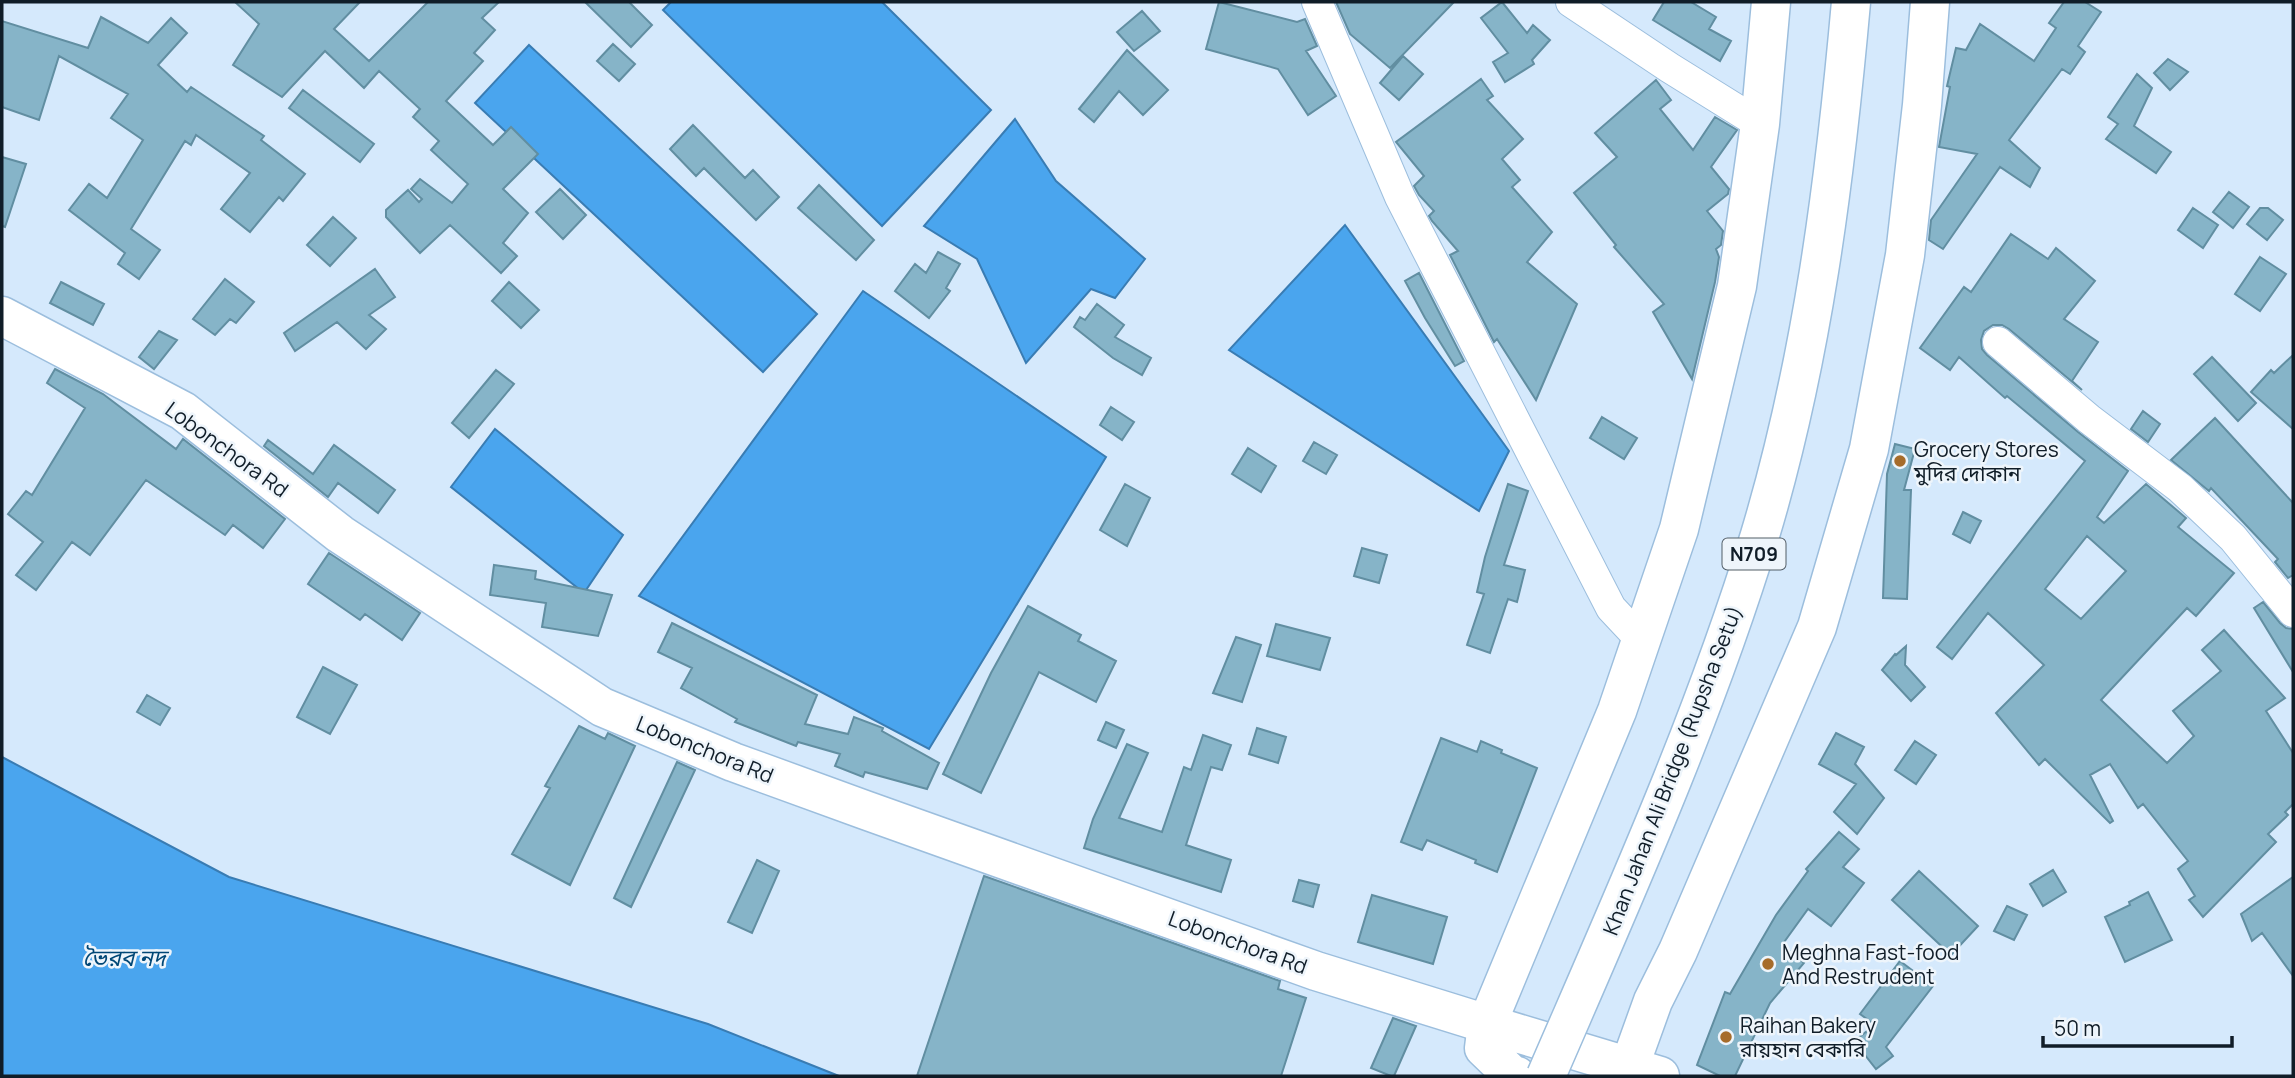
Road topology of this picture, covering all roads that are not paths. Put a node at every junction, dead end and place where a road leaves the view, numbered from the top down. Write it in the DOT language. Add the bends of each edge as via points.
graph roads {
  1 [pos="1317,2"];
  2 [pos="1571,2"];
  3 [pos="1771,2"];
  4 [pos="1851,2"];
  5 [pos="1930,2"];
  6 [pos="1760,124"];
  7 [pos="2,316"];
  8 [pos="1998,342"];
  9 [pos="2293,612"];
  10 [pos="1641,640"];
  11 [pos="1487,1024"];
  12 [pos="1643,1074"];
  13 [pos="1517,1076"];
  14 [pos="1546,1076"];
  1 -- 10 [label="street" via="1400,197 1611,608"];
  2 -- 6 [label="street"];
  3 -- 6 [label="main road"];
  4 -- 14 [label="main road, Khan Jahan Ali Bridge (Rupsha Setu) / N709, bridge" via="1824,248 1795,399 1760,533 1720,658 1640,860"];
  5 -- 12 [label="main road" via="1905,255 1869,449 1817,627 1653,1001"];
  6 -- 10 [label="main road" via="1737,286 1679,529"];
  7 -- 11 [label="main road, Lobonchora Rd" via="183,411 340,534 602,707 865,810 1316,971"];
  8 -- 9 [label="street" via="2180,488 2233,538"];
  10 -- 11 [label="main road" via="1617,711"];
  11 -- 12 [label="main road, Lobonchora Rd"];
  11 -- 13 [label="main road" via="1484,1048"];
}
